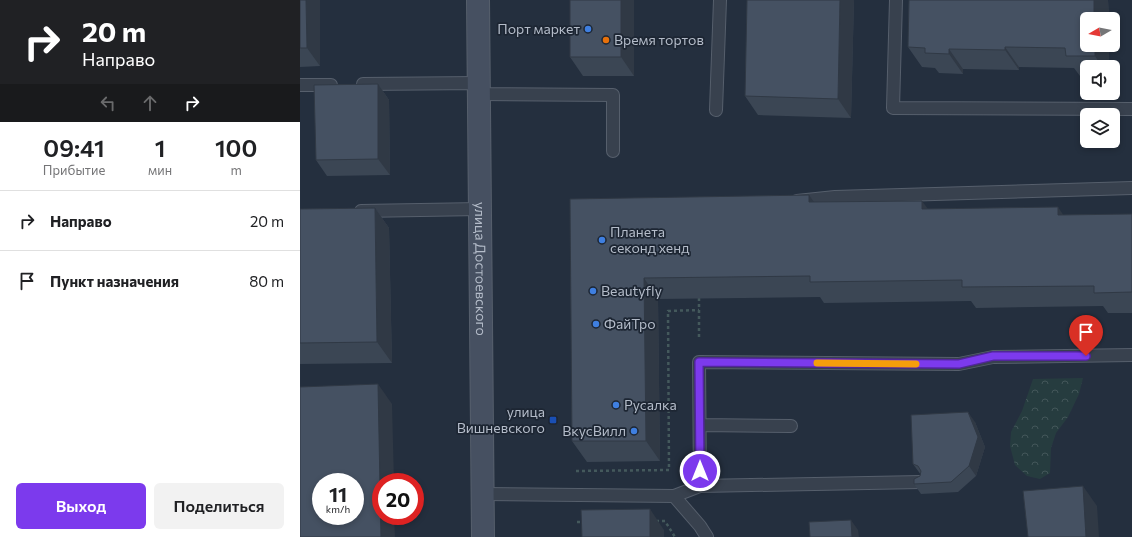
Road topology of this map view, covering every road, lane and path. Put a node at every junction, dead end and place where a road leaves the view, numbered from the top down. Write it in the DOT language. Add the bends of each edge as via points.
graph roads {
  1 [pos="478,0"];
  2 [pos="720,0"];
  3 [pos="896,0"];
  4 [pos="300,85"];
  5 [pos="479,88"];
  6 [pos="1132,109"];
  7 [pos="716,110"];
  8 [pos="613,151"];
  9 [pos="1132,188"];
  10 [pos="782,201"];
  11 [pos="480,209"];
  12 [pos="352,211"];
  13 [pos="699,298"];
  14 [pos="699,310"];
  15 [pos="1132,356"];
  16 [pos="699,362"];
  17 [pos="700,425"];
  18 [pos="792,426"];
  19 [pos="576,471"];
  20 [pos="921,482"];
  21 [pos="700,486"];
  22 [pos="482,494"];
  23 [pos="674,496"];
  24 [pos="577,522"];
  25 [pos="593,522"];
  26 [pos="651,522"];
  27 [pos="483,537"];
  28 [pos="675,537"];
  29 [pos="707,537"];
  1 -- 5 [label="main road, улица Достоевского"];
  2 -- 7 [label="lane"];
  3 -- 6 [label="lane" via="892,108"];
  4 -- 5 [label="lane"];
  5 -- 8 [label="lane" via="613,95"];
  5 -- 11 [label="main road, улица Достоевского"];
  9 -- 10 [label="lane" via="835,197"];
  11 -- 12 [label="lane"];
  11 -- 22 [label="main road, улица Достоевского"];
  13 -- 14 [label="path"];
  14 -- 16 [label="path"];
  14 -- 19 [label="path" via="668,311 669,470"];
  15 -- 16 [label="lane" via="993,356 959,364"];
  16 -- 17 [label="lane"];
  17 -- 18 [label="lane"];
  17 -- 21 [label="lane"];
  20 -- 21 [label="lane"];
  21 -- 23 [label="lane"];
  22 -- 23 [label="lane"];
  22 -- 27 [label="main road, улица Достоевского"];
  23 -- 29 [label="lane"];
  24 -- 25 [label="path"];
  26 -- 28 [label="path" via="665,521"];
}
